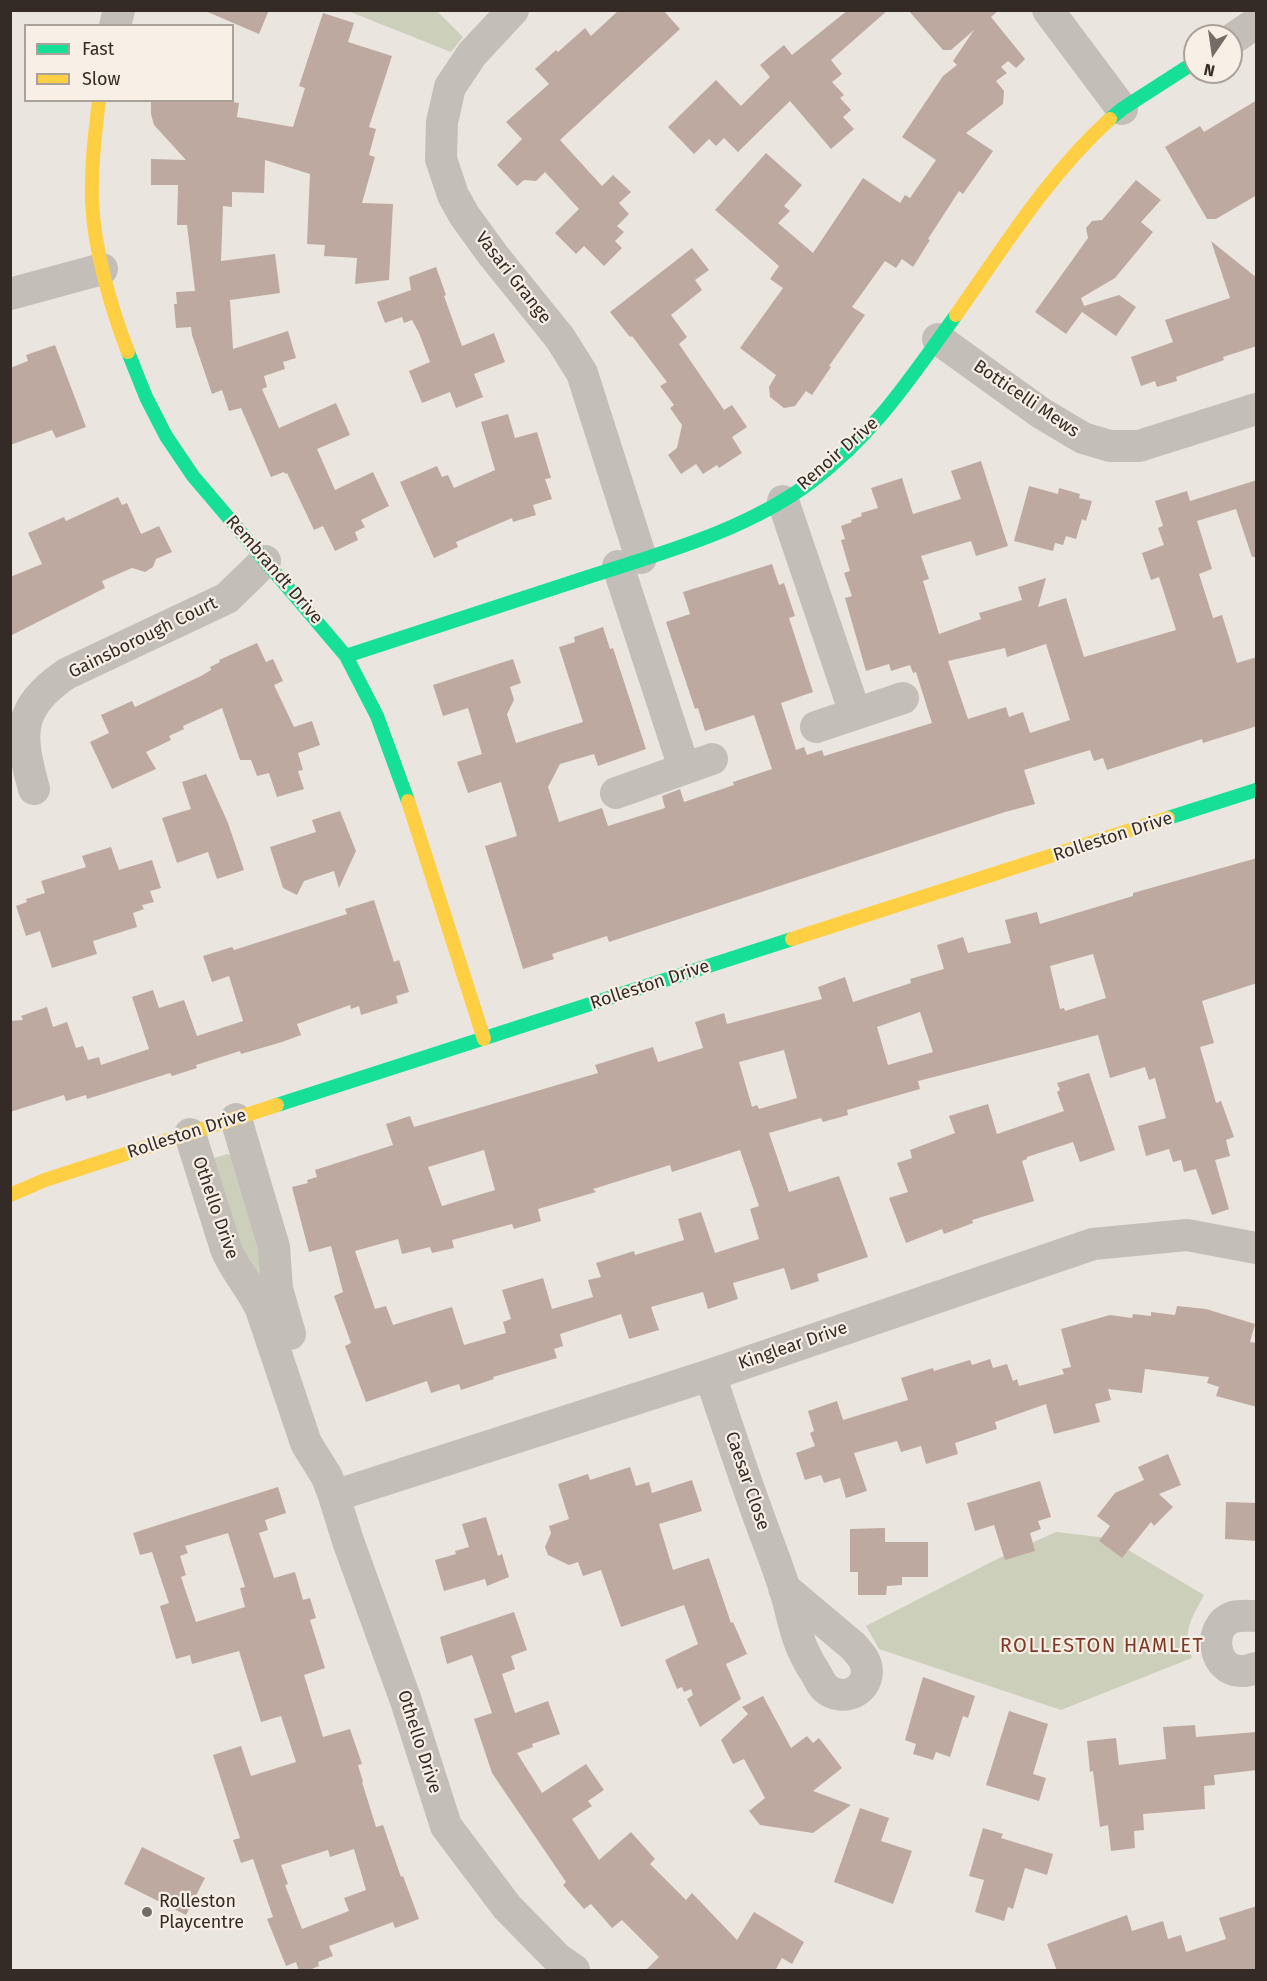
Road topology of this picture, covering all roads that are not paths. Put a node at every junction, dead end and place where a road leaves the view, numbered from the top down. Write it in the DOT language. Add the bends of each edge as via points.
graph roads {
  1 [pos="513,10"];
  2 [pos="1048,10"];
  3 [pos="1257,24"];
  4 [pos="1243,33"];
  5 [pos="1183,70"];
  6 [pos="99,102"];
  7 [pos="1122,109"];
  8 [pos="102,269"];
  9 [pos="10,294"];
  10 [pos="938,339"];
  11 [pos="1257,409"];
  12 [pos="783,501"];
  13 [pos="264,561"];
  14 [pos="630,562"];
  15 [pos="346,656"];
  16 [pos="903,698"];
  17 [pos="855,713"];
  18 [pos="816,727"];
  19 [pos="34,789"];
  20 [pos="1257,790"];
  21 [pos="616,793"];
  22 [pos="484,1039"];
  23 [pos="236,1119"];
  24 [pos="190,1134"];
  25 [pos="44,1180"];
  26 [pos="10,1188"];
  27 [pos="10,1195"];
  28 [pos="1257,1248"];
  29 [pos="710,1374"];
  30 [pos="331,1486"];
  31 [pos="784,1588"];
  32 [pos="1257,1616"];
  33 [pos="1257,1668"];
  34 [pos="574,1971"];
  1 -- 14 [label="street, Vasari Grange" via="472,54 450,87 442,122 441,159 464,215 560,338 582,373"];
  2 -- 7 [label="street"];
  3 -- 4 [label="street"];
  5 -- 7 [label="street, Renoir Drive"];
  6 -- 8 [label="street, Rembrandt Drive" via="92,203"];
  7 -- 10 [label="street, Renoir Drive" via="1083,144 1046,188"];
  8 -- 9 [label="street"];
  8 -- 13 [label="street, Rembrandt Drive" via="125,344 166,436 193,476"];
  10 -- 11 [label="street, Botticelli Mews" via="1041,412 1083,438 1110,446 1139,446"];
  10 -- 12 [label="street, Renoir Drive" via="893,403 858,441"];
  12 -- 14 [label="street, Renoir Drive" via="713,536"];
  12 -- 17 [label="street"];
  13 -- 15 [label="street, Rembrandt Drive"];
  13 -- 19 [label="street, Gainsborough Court" via="227,598 66,674 50,686 33,704 25,726 26,758"];
  14 -- 15 [label="street, Renoir Drive"];
  14 -- 21 [label="street, Vasari Grange" via="698,764"];
  15 -- 22 [label="street, Rembrandt Drive" via="377,716 400,777"];
  16 -- 17 [label="street"];
  17 -- 18 [label="street"];
  20 -- 22 [label="street, Rolleston Drive"];
  22 -- 23 [label="street, Rolleston Drive"];
  23 -- 24 [label="street, Rolleston Drive"];
  23 -- 30 [label="street, Othello Drive" via="274,1247 280,1299 322,1438"];
  24 -- 25 [label="street, Rolleston Drive"];
  24 -- 30 [label="street, Othello Drive" via="226,1249 261,1309 306,1443"];
  25 -- 26 [label="street, Rolleston Drive"];
  25 -- 27 [label="street, Rolleston Drive"];
  28 -- 29 [label="street, Kinglear Drive" via="1187,1235 1093,1244"];
  29 -- 30 [label="street, Kinglear Drive"];
  29 -- 31 [label="street, Caesar Close"];
  30 -- 34 [label="street, Othello Drive" via="446,1826 507,1907"];
  32 -- 33 [label="street" via="1226,1621 1216,1644 1220,1658 1229,1668"];
}
